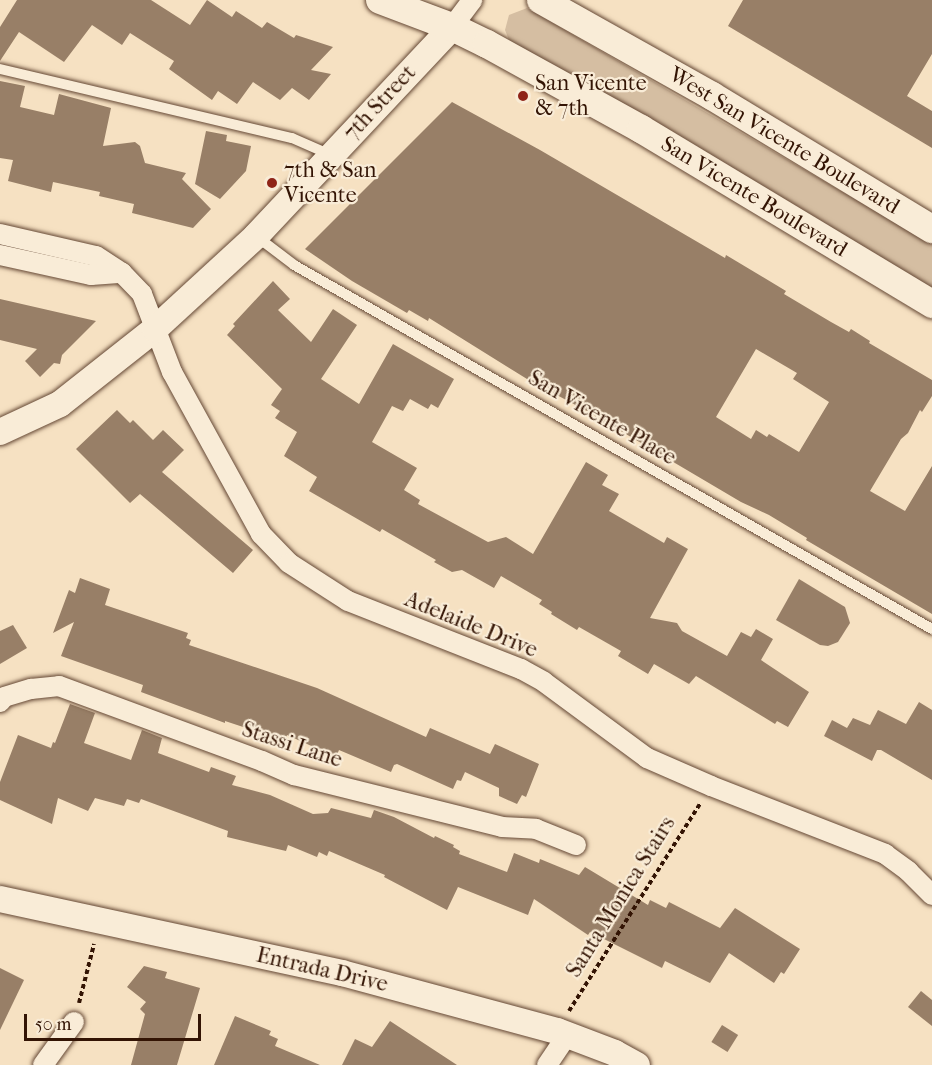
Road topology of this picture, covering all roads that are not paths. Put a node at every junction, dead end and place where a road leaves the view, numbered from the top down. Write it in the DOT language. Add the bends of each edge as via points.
graph roads {
  1 [pos="380,0"];
  2 [pos="472,0"];
  3 [pos="541,0"];
  4 [pos="452,27"];
  5 [pos="0,69"];
  6 [pos="332,155"];
  7 [pos="932,229"];
  8 [pos="0,234"];
  9 [pos="256,236"];
  10 [pos="0,255"];
  11 [pos="122,273"];
  12 [pos="932,304"];
  13 [pos="155,329"];
  14 [pos="0,432"];
  15 [pos="932,629"];
  16 [pos="0,702"];
  17 [pos="576,844"];
  18 [pos="932,895"];
  19 [pos="0,899"];
  20 [pos="74,1022"];
  21 [pos="568,1034"];
  22 [pos="43,1065"];
  23 [pos="547,1065"];
  24 [pos="636,1065"];
  1 -- 4 [label="main road, San Vicente Boulevard"];
  2 -- 4 [label="street, 7th Street"];
  3 -- 7 [label="main road, West San Vicente Boulevard" via="712,96"];
  4 -- 6 [label="street, 7th Street"];
  4 -- 12 [label="main road, San Vicente Boulevard" via="641,129"];
  5 -- 6 [label="lane" via="259,129"];
  6 -- 9 [label="street, 7th Street"];
  8 -- 11 [label="street, Adelaide Drive" via="96,256"];
  9 -- 13 [label="street, 7th Street"];
  9 -- 15 [label="lane, San Vicente Place" via="304,271"];
  10 -- 11 [label="street" via="91,276"];
  11 -- 13 [label="street, Adelaide Drive" via="142,294"];
  13 -- 14 [label="street" via="60,404"];
  13 -- 18 [label="street, Adelaide Drive" via="172,372 261,534 289,563 348,601 521,669 647,758 885,854"];
  16 -- 17 [label="street, Stassi Lane" via="4,697 31,689 59,686 294,775 502,827 536,829"];
  19 -- 21 [label="street, Entrada Drive" via="342,973"];
  20 -- 22 [label="street"];
  21 -- 23 [label="street"];
  21 -- 24 [label="street, Entrada Drive"];
}
